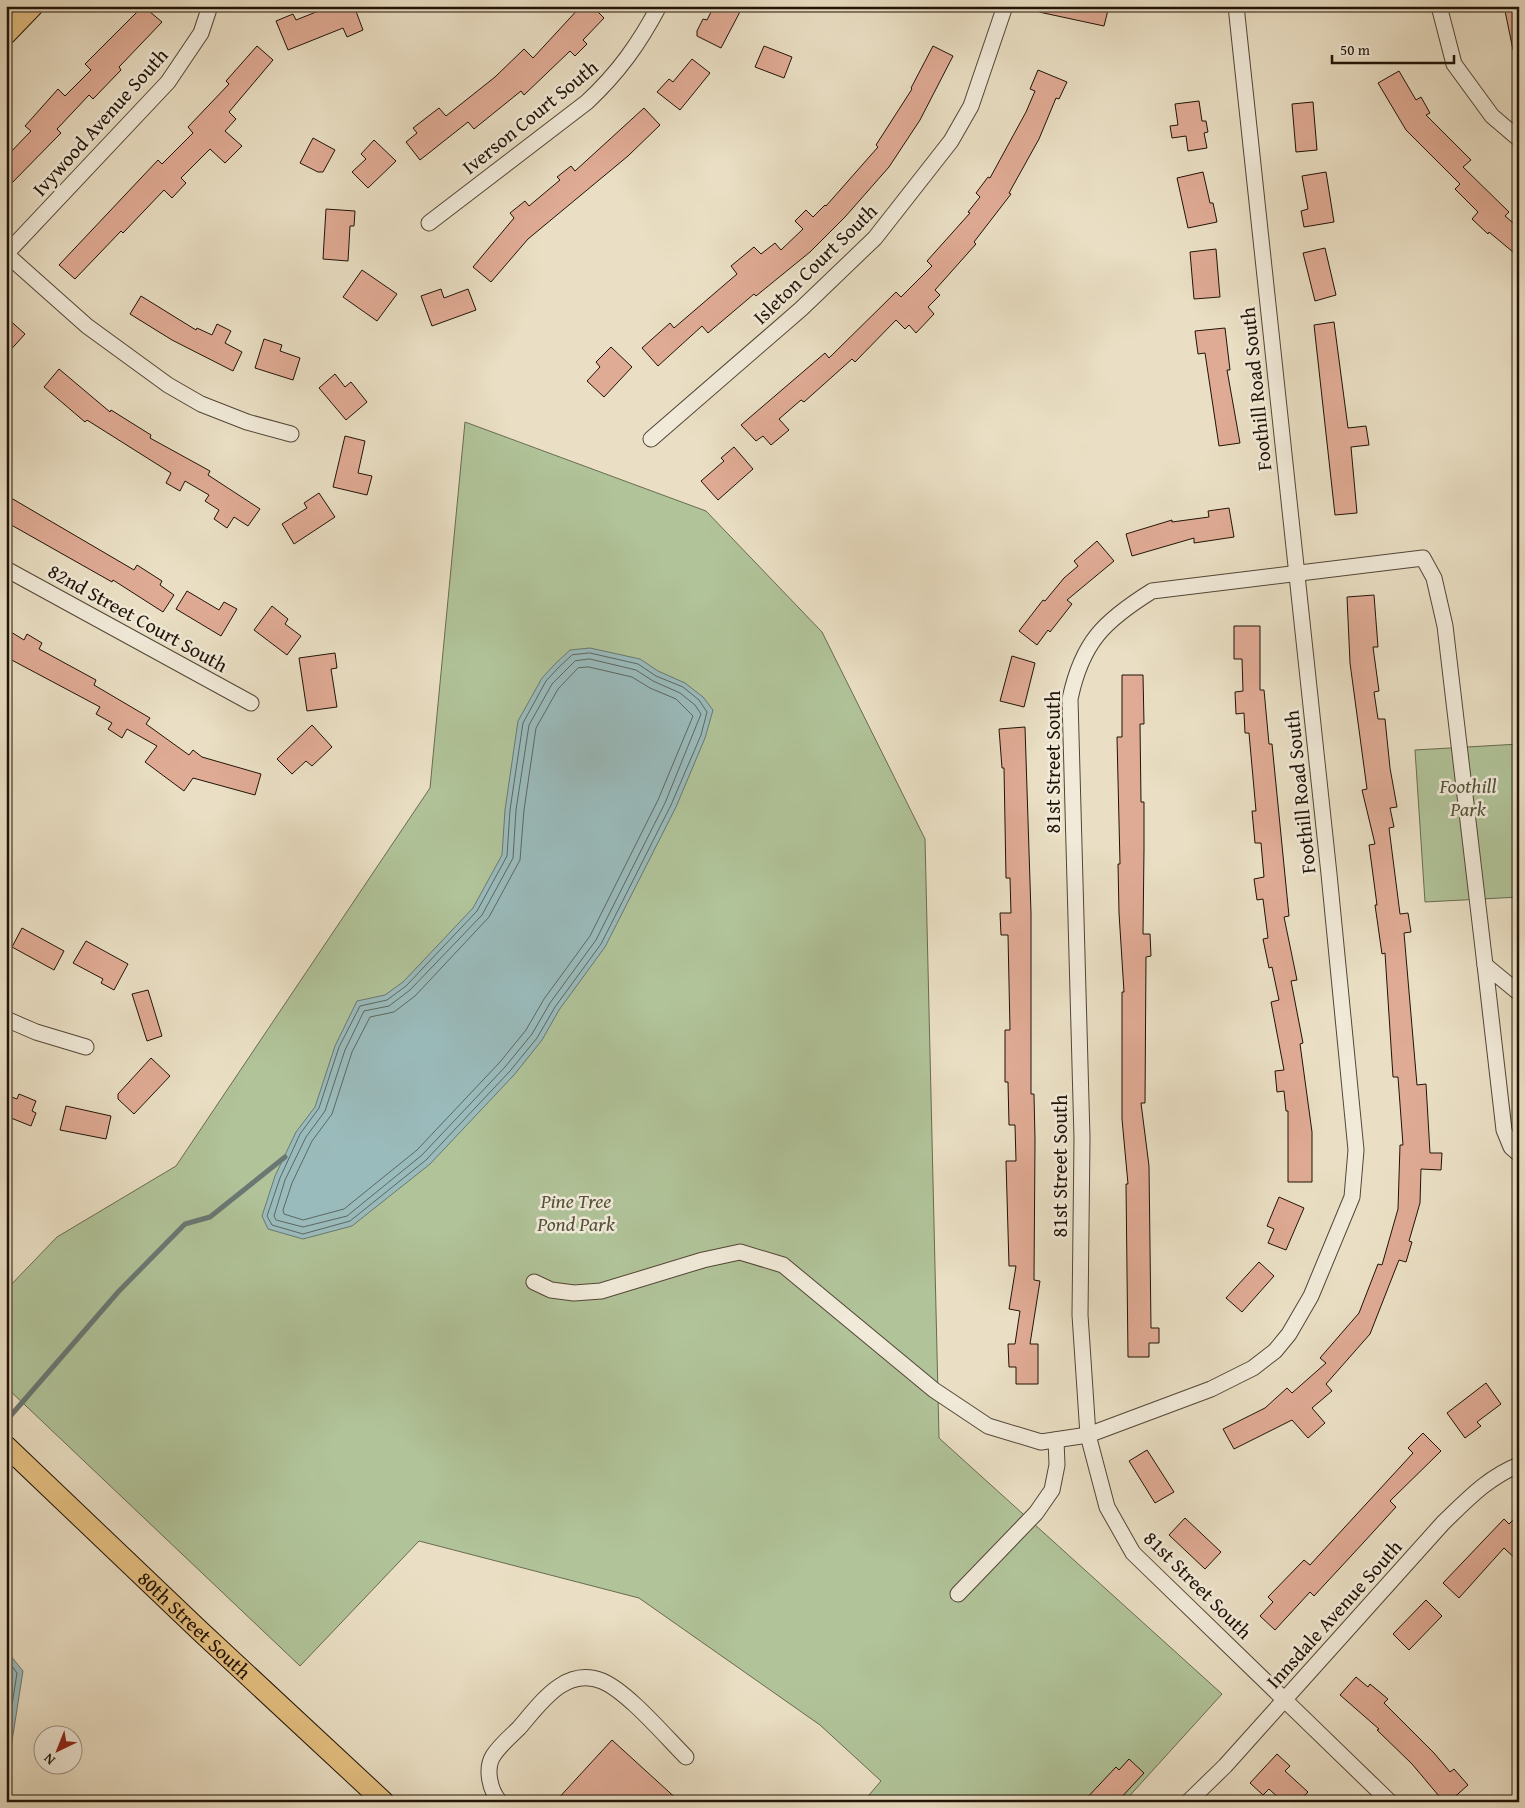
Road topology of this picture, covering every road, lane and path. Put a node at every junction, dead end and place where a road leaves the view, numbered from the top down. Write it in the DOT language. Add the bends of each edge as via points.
graph roads {
  1 [pos="33,6"];
  2 [pos="210,6"];
  3 [pos="658,6"];
  4 [pos="1005,6"];
  5 [pos="1236,6"];
  6 [pos="1439,6"];
  7 [pos="6,34"];
  8 [pos="1519,139"];
  9 [pos="430,223"];
  10 [pos="6,254"];
  11 [pos="291,434"];
  12 [pos="651,439"];
  13 [pos="6,569"];
  14 [pos="1296,574"];
  15 [pos="251,703"];
  16 [pos="1485,965"];
  17 [pos="1519,993"];
  18 [pos="6,1019"];
  19 [pos="86,1047"];
  20 [pos="1519,1154"];
  21 [pos="534,1282"];
  22 [pos="1088,1435"];
  23 [pos="1056,1440"];
  24 [pos="6,1446"];
  25 [pos="1519,1466"];
  26 [pos="958,1594"];
  27 [pos="1285,1698"];
  28 [pos="686,1757"];
  29 [pos="384,1802"];
  30 [pos="500,1802"];
  31 [pos="1188,1802"];
  32 [pos="1390,1802"];
  1 -- 7 [label="main road"];
  2 -- 10 [label="street, Ivywood Avenue South" via="201,33 168,82"];
  3 -- 9 [label="street, Iverson Court South" via="641,40 608,82 587,102"];
  4 -- 12 [label="street, Isleton Court South" via="972,106 951,141 875,238 801,310"];
  5 -- 14 [label="street, Foothill Road South"];
  6 -- 8 [label="street" via="1454,64 1492,116"];
  10 -- 11 [label="street" via="87,326 168,385 201,404 247,422"];
  13 -- 15 [label="street, 82nd Street Court South"];
  14 -- 16 [label="street, 81st Street South" via="1423,558 1434,578 1445,626"];
  14 -- 22 [label="street, Foothill Road South" via="1330,874 1356,1150 1352,1197 1312,1296 1275,1352 1211,1389"];
  14 -- 22 [label="street, 81st Street South" via="1152,591 1125,608 1101,630 1082,656 1076,671 1070,699 1082,1138 1080,1315"];
  16 -- 17 [label="street"];
  16 -- 20 [label="street" via="1504,1130 1511,1147"];
  18 -- 19 [label="street"];
  21 -- 23 [label="street, Foothill Road South" via="551,1290 574,1293 601,1291 740,1252 784,1265 934,1390 988,1426 1041,1442"];
  22 -- 23 [label="street, Foothill Road South"];
  22 -- 27 [label="street, 81st Street South" via="1107,1507 1133,1553"];
  23 -- 26 [label="street" via="1057,1465 1052,1490 1036,1513"];
  24 -- 29 [label="main road, 80th Street South"];
  25 -- 27 [label="street, Innsdale Avenue South" via="1505,1470 1481,1487 1443,1523"];
  27 -- 31 [label="street, Innsdale Avenue South"];
  27 -- 32 [label="street, 81st Street South"];
  28 -- 30 [label="street" via="622,1694 601,1681 576,1678 555,1688 492,1756 488,1778"];
}
